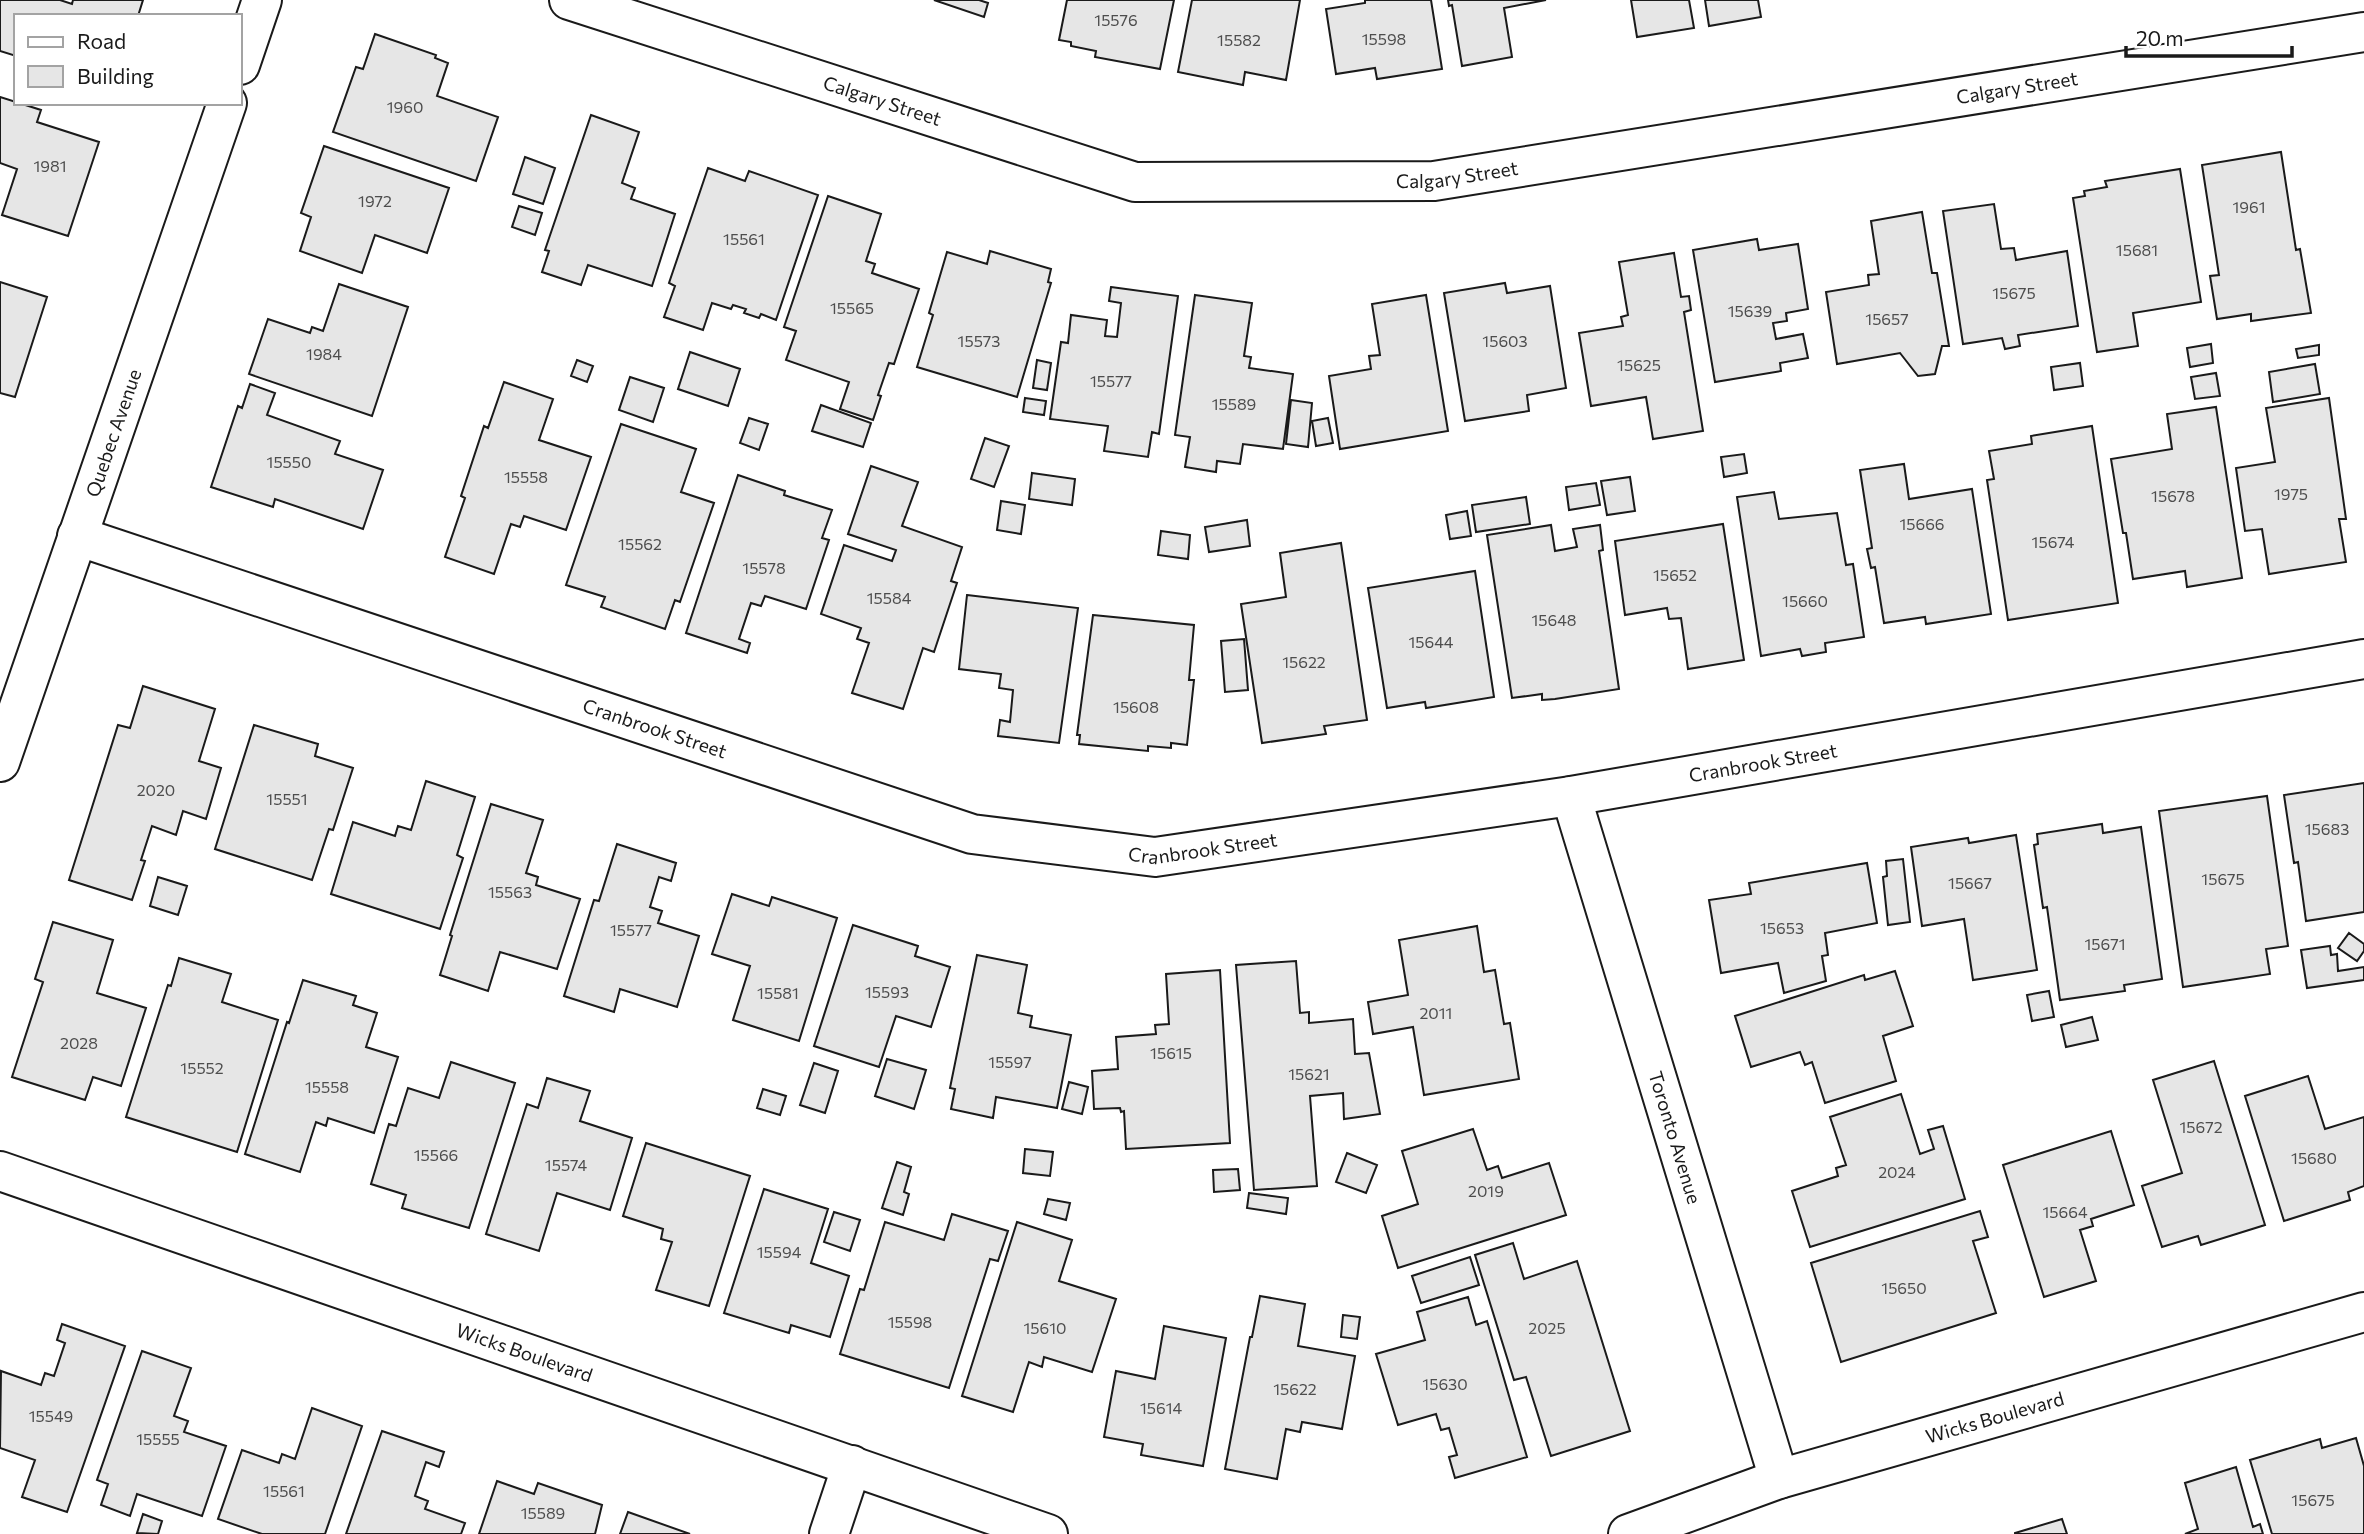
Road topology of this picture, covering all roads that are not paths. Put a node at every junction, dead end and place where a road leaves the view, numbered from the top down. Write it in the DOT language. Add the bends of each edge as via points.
graph roads {
  1 [pos="262,0"];
  2 [pos="569,0"];
  3 [pos="2364,32"];
  4 [pos="242,59"];
  5 [pos="226,105"];
  6 [pos="78,536"];
  7 [pos="2364,659"];
  8 [pos="0,762"];
  9 [pos="1571,796"];
  10 [pos="0,1171"];
  11 [pos="2364,1312"];
  12 [pos="852,1465"];
  13 [pos="1779,1479"];
  14 [pos="829,1534"];
  15 [pos="1048,1534"];
  16 [pos="1628,1534"];
  1 -- 4 [label="street"];
  2 -- 3 [label="street, Calgary Street" via="1136,182 1434,181"];
  5 -- 6 [label="street, Quebec Avenue"];
  6 -- 8 [label="street, Quebec Avenue"];
  6 -- 9 [label="street, Cranbrook Street" via="972,834 1155,857"];
  7 -- 9 [label="street, Cranbrook Street"];
  9 -- 13 [label="street, Toronto Avenue"];
  10 -- 12 [label="street, Wicks Boulevard"];
  11 -- 13 [label="street, Wicks Boulevard"];
  12 -- 14 [label="street"];
  12 -- 15 [label="street, Wicks Boulevard"];
  13 -- 16 [label="street, Wicks Boulevard"];
}
